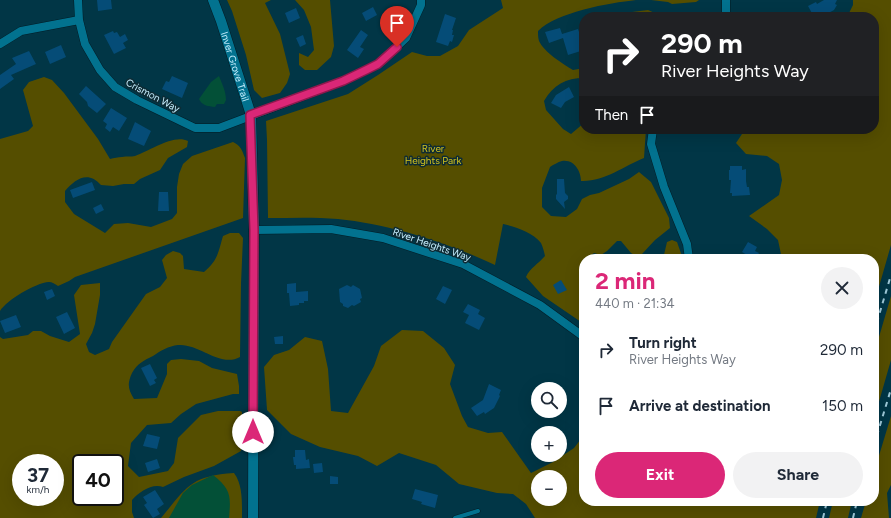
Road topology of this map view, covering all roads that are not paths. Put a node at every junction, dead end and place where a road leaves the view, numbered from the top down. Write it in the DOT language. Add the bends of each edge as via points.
graph roads {
  1 [pos="78,0"];
  2 [pos="213,0"];
  3 [pos="421,0"];
  4 [pos="726,0"];
  5 [pos="726,12"];
  6 [pos="79,20"];
  7 [pos="0,44"];
  8 [pos="250,115"];
  9 [pos="652,134"];
  10 [pos="254,230"];
  11 [pos="688,254"];
  12 [pos="579,333"];
  13 [pos="478,510"];
  14 [pos="253,518"];
  15 [pos="455,518"];
  1 -- 6 [label="street, Crismon Way"];
  2 -- 8 [label="street, Inver Grove Trail"];
  3 -- 8 [label="street" via="406,38 378,64 343,81"];
  4 -- 5 [label="street"];
  6 -- 7 [label="street" via="21,31"];
  6 -- 8 [label="street, Crismon Way" via="85,44 100,70 115,87 137,100 195,128 219,128"];
  8 -- 10 [label="street, Inver Grove Trail"];
  9 -- 11 [label="street" via="651,144"];
  10 -- 12 [label="street, River Heights Way" via="331,229 383,238 463,264 540,305"];
  10 -- 14 [label="street, Inver Grove Trail"];
  13 -- 15 [label="lane"];
}
